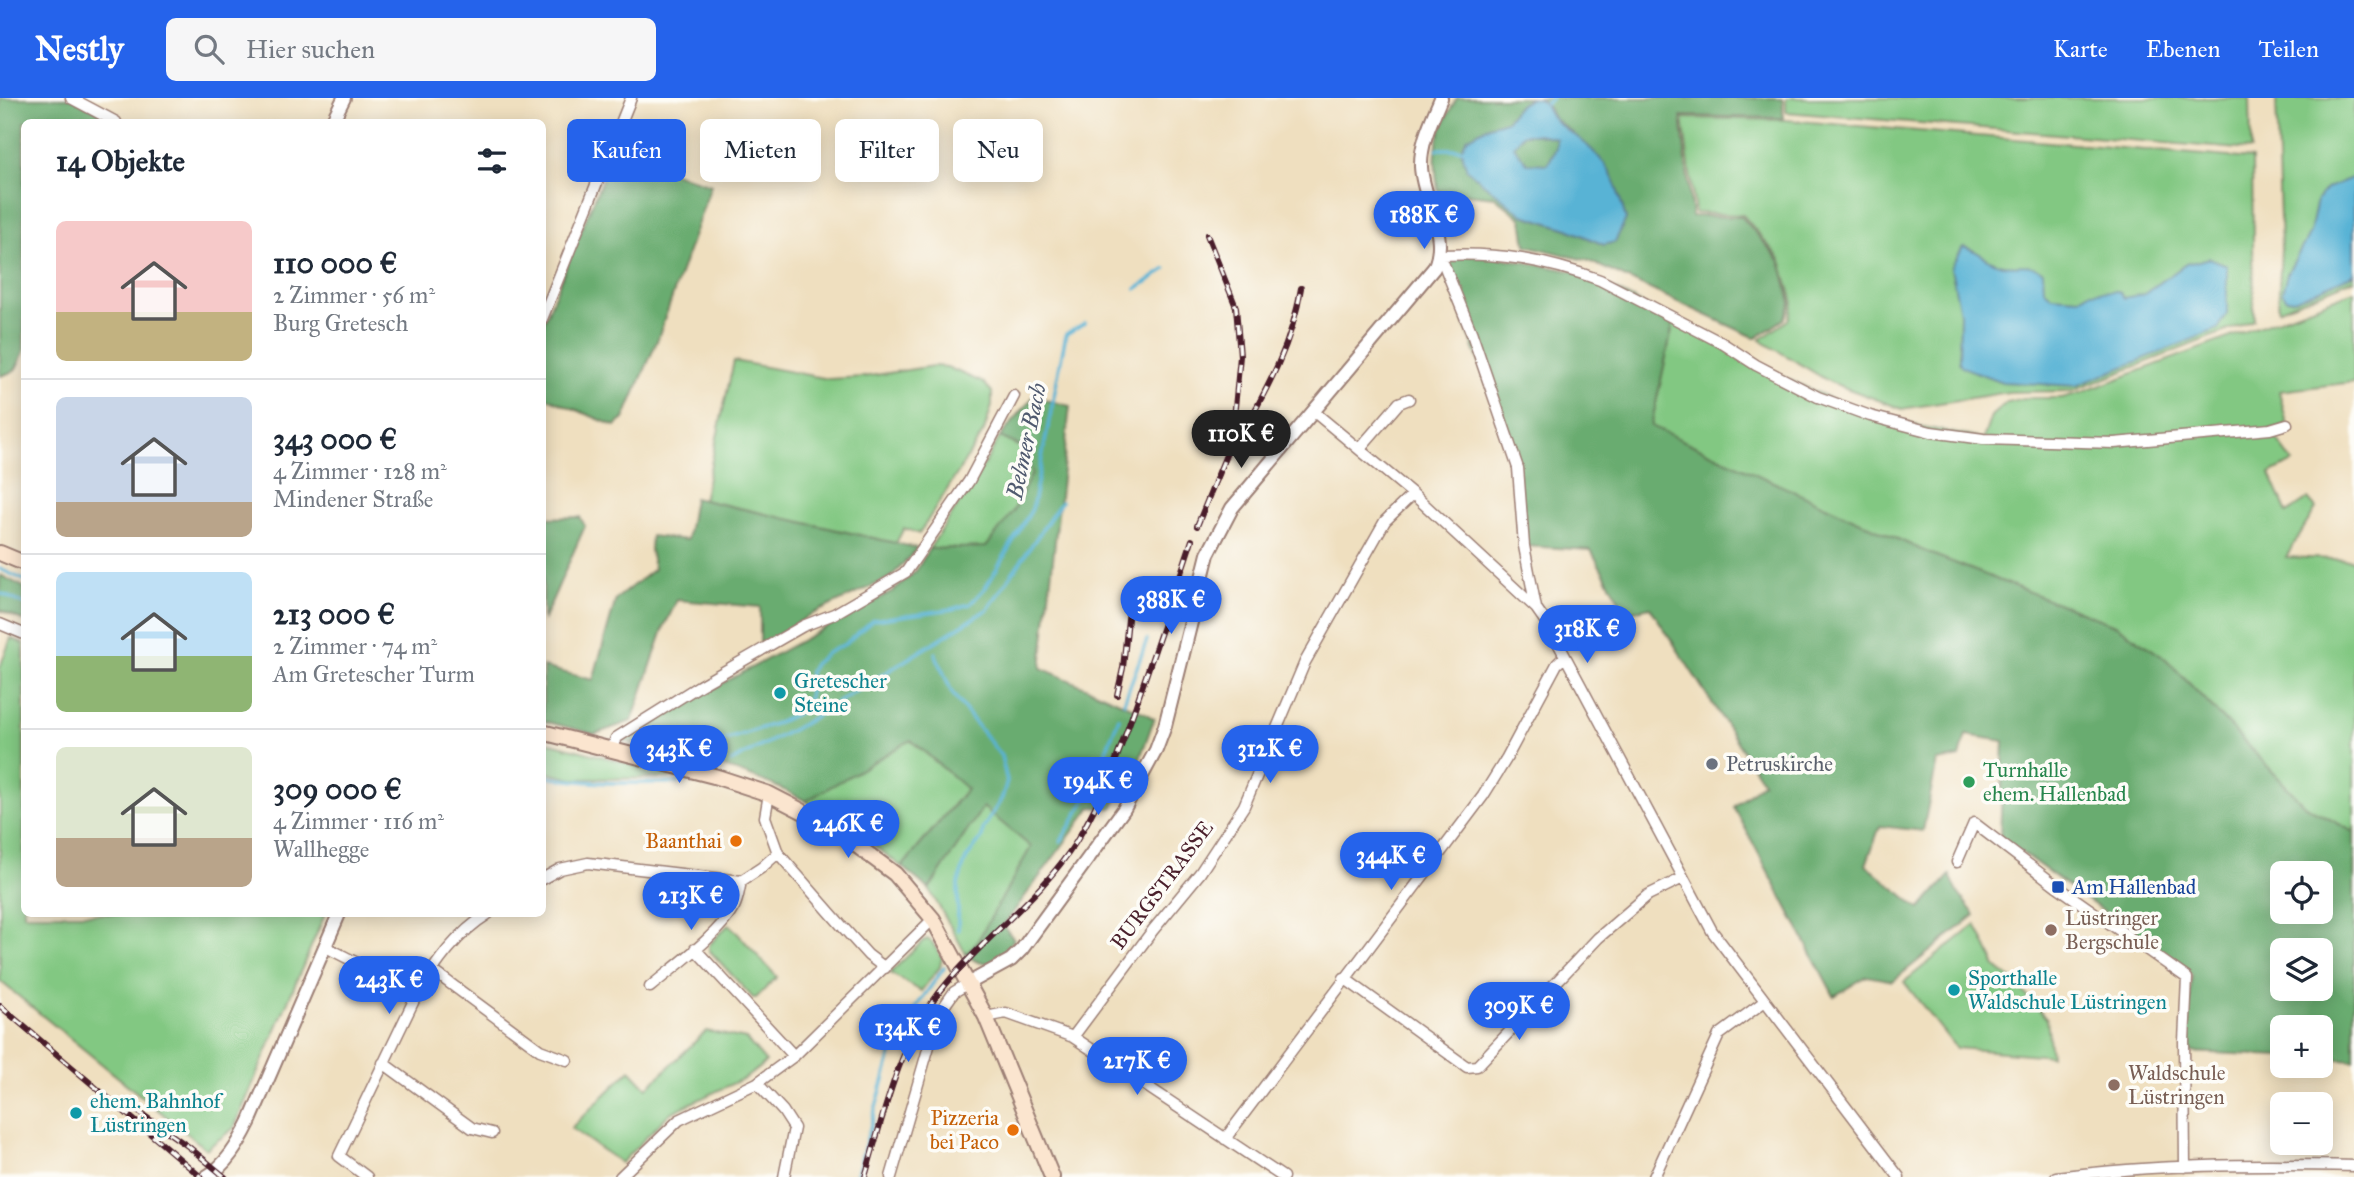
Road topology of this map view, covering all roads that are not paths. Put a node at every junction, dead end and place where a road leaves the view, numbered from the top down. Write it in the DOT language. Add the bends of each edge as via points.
graph roads {
  1 [pos="71,98"];
  2 [pos="344,98"];
  3 [pos="631,98"];
  4 [pos="1441,98"];
  5 [pos="110,119"];
  6 [pos="334,119"];
  7 [pos="1440,256"];
  8 [pos="546,309"];
  9 [pos="1014,396"];
  10 [pos="1409,399"];
  11 [pos="1313,411"];
  12 [pos="2287,424"];
  13 [pos="1360,448"];
  14 [pos="1413,494"];
  15 [pos="0,553"];
  16 [pos="21,562"];
  17 [pos="1536,608"];
  18 [pos="0,624"];
  19 [pos="21,633"];
  20 [pos="1565,656"];
  21 [pos="546,733"];
  22 [pos="612,750"];
  23 [pos="769,794"];
  24 [pos="778,853"];
  25 [pos="1957,862"];
  26 [pos="546,877"];
  27 [pos="1684,878"];
  28 [pos="741,881"];
  29 [pos="338,917"];
  30 [pos="483,917"];
  31 [pos="933,919"];
  32 [pos="326,947"];
  33 [pos="695,949"];
  34 [pos="885,968"];
  35 [pos="432,970"];
  36 [pos="1344,978"];
  37 [pos="969,984"];
  38 [pos="650,987"];
  39 [pos="417,994"];
  40 [pos="1765,1001"];
  41 [pos="986,1017"];
  42 [pos="1073,1037"];
  43 [pos="794,1056"];
  44 [pos="567,1060"];
  45 [pos="383,1063"];
  46 [pos="757,1083"];
  47 [pos="492,1133"];
  48 [pos="1225,1139"];
  49 [pos="2354,1166"];
  50 [pos="2185,1167"];
  51 [pos="206,1177"];
  52 [pos="367,1177"];
  53 [pos="620,1177"];
  54 [pos="784,1177"];
  55 [pos="891,1177"];
  56 [pos="1052,1177"];
  57 [pos="1283,1177"];
  58 [pos="1654,1177"];
  59 [pos="1899,1177"];
  60 [pos="2056,1177"];
  1 -- 5 [label="street"];
  2 -- 6 [label="street"];
  3 -- 8 [label="street"];
  4 -- 7 [label="street" via="1425,137 1421,164 1424,191 1440,238"];
  7 -- 11 [label="street"];
  7 -- 12 [label="street" via="1477,253 1528,258 1600,280 1818,397 1931,432 1983,439 2114,443"];
  7 -- 17 [label="street" via="1518,468 1524,546"];
  9 -- 22 [label="street" via="969,481 906,572 699,686 616,738"];
  10 -- 13 [label="street" via="1399,403"];
  11 -- 13 [label="street"];
  11 -- 37 [label="street" via="1240,498 1213,542 1165,726 1124,809 1022,949"];
  13 -- 14 [label="street"];
  14 -- 17 [label="street"];
  14 -- 42 [label="street, BURGSTRASSE" via="1385,521 1305,662 1244,806 1200,873"];
  15 -- 16 [label="main road"];
  17 -- 20 [label="street"];
  18 -- 19 [label="street"];
  20 -- 27 [label="street"];
  20 -- 36 [label="street" via="1483,796"];
  21 -- 22 [label="main road"];
  22 -- 23 [label="main road"];
  23 -- 24 [label="street" via="765,817"];
  23 -- 31 [label="main road" via="857,844 895,874"];
  24 -- 28 [label="street"];
  24 -- 34 [label="street" via="868,955"];
  25 -- 50 [label="street" via="1975,824 2187,978"];
  26 -- 28 [label="street" via="587,863"];
  27 -- 36 [label="street" via="1648,895 1598,938 1477,1066 1466,1067"];
  27 -- 40 [label="street" via="1712,931"];
  28 -- 33 [label="street" via="736,905 727,919"];
  29 -- 32 [label="street"];
  30 -- 35 [label="street" via="468,926"];
  31 -- 34 [label="street"];
  31 -- 37 [label="main road"];
  32 -- 39 [label="street"];
  32 -- 51 [label="street" via="239,1142"];
  33 -- 38 [label="street"];
  33 -- 43 [label="street"];
  34 -- 43 [label="street"];
  35 -- 39 [label="street"];
  35 -- 44 [label="street" via="540,1050"];
  36 -- 48 [label="street"];
  37 -- 41 [label="main road"];
  37 -- 55 [label="street" via="954,992 938,1015"];
  39 -- 45 [label="street"];
  40 -- 58 [label="street" via="1719,1035"];
  40 -- 59 [label="street"];
  41 -- 42 [label="street" via="1006,1013"];
  41 -- 56 [label="main road"];
  42 -- 48 [label="street"];
  43 -- 46 [label="street"];
  45 -- 47 [label="street" via="471,1128"];
  45 -- 52 [label="street" via="339,1156"];
  46 -- 53 [label="street" via="679,1119"];
  46 -- 54 [label="street" via="794,1128"];
  48 -- 57 [label="street"];
  49 -- 50 [label="street"];
  50 -- 60 [label="street"];
}
